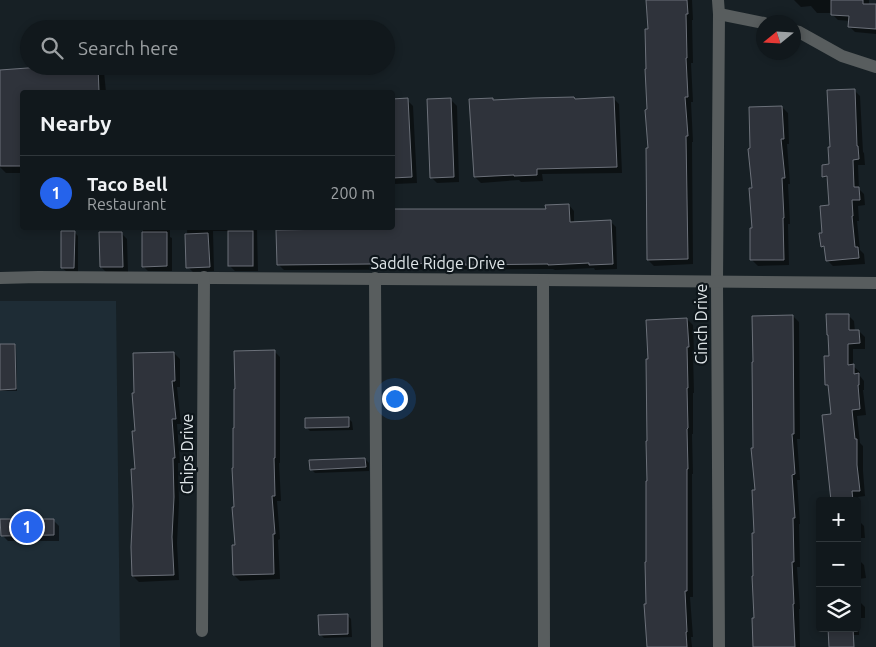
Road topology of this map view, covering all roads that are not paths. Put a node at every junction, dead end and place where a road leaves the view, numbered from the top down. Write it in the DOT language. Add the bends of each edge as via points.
graph roads {
  1 [pos="718,0"];
  2 [pos="719,14"];
  3 [pos="756,21"];
  4 [pos="801,33"];
  5 [pos="876,67"];
  6 [pos="0,278"];
  7 [pos="204,278"];
  8 [pos="375,278"];
  9 [pos="543,280"];
  10 [pos="717,282"];
  11 [pos="876,283"];
  12 [pos="202,632"];
  13 [pos="377,647"];
  14 [pos="544,647"];
  15 [pos="719,647"];
  1 -- 2 [label="street, Cinch Drive"];
  2 -- 3 [label="street"];
  2 -- 10 [label="street, Cinch Drive"];
  4 -- 5 [label="street" via="842,56"];
  6 -- 7 [label="street, Saddle Ridge Drive"];
  7 -- 8 [label="street, Saddle Ridge Drive"];
  7 -- 12 [label="street, Chips Drive"];
  8 -- 9 [label="street, Saddle Ridge Drive"];
  8 -- 13 [label="street"];
  9 -- 10 [label="street, Saddle Ridge Drive"];
  9 -- 14 [label="street"];
  10 -- 11 [label="street, Saddle Ridge Drive"];
  10 -- 15 [label="street, Cinch Drive"];
}
